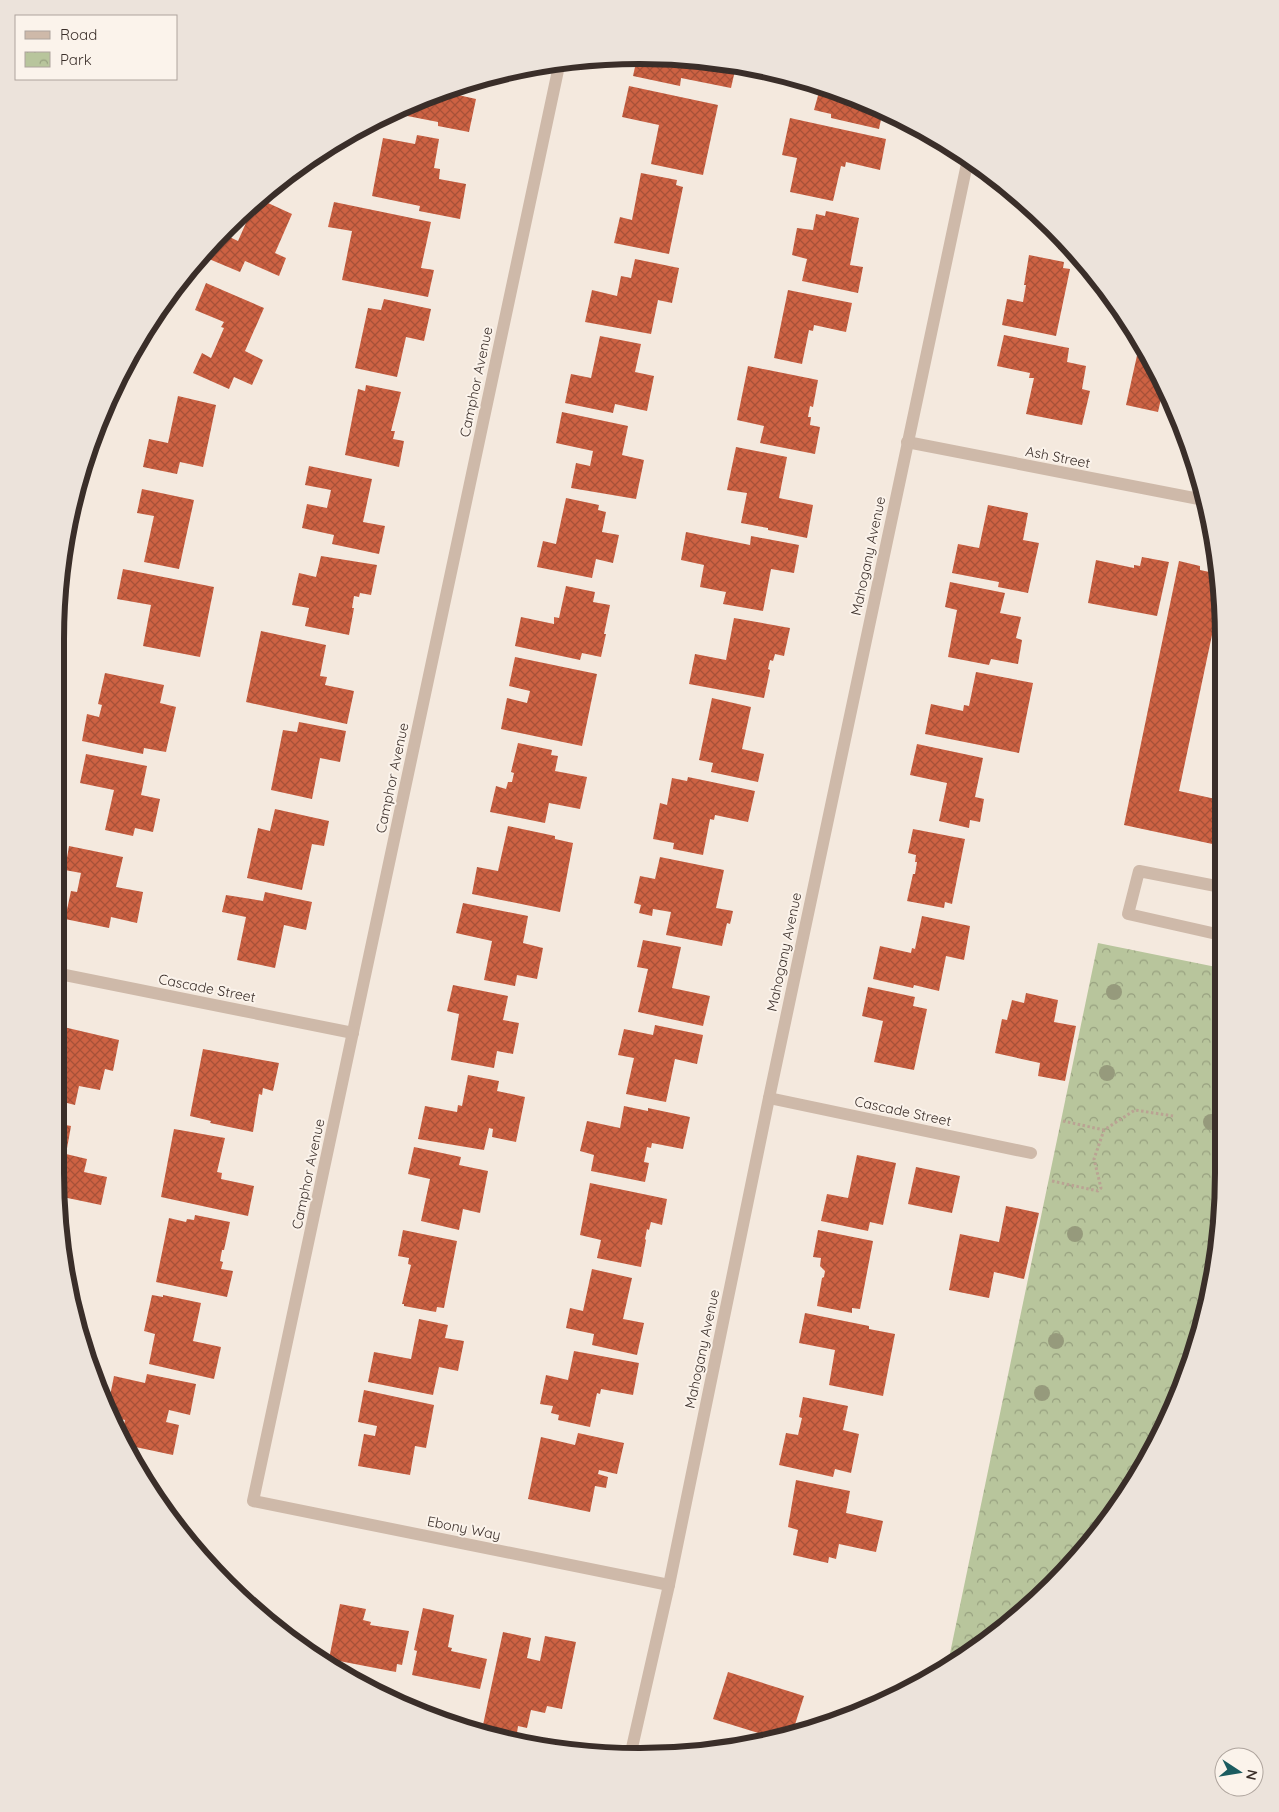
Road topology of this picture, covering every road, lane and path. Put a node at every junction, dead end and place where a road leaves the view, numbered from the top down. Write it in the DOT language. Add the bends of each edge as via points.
graph roads {
  1 [pos="558,70"];
  2 [pos="966,166"];
  3 [pos="907,442"];
  4 [pos="1198,499"];
  5 [pos="1215,885"];
  6 [pos="1215,934"];
  7 [pos="64,975"];
  8 [pos="353,1033"];
  9 [pos="769,1098"];
  10 [pos="1173,1116"];
  11 [pos="1063,1121"];
  12 [pos="1104,1130"];
  13 [pos="1031,1153"];
  14 [pos="1052,1181"];
  15 [pos="253,1501"];
  16 [pos="669,1585"];
  17 [pos="632,1748"];
  1 -- 8 [label="street, Camphor Avenue"];
  2 -- 3 [label="street, Mahogany Avenue"];
  3 -- 4 [label="street, Ash Street"];
  3 -- 9 [label="street, Mahogany Avenue"];
  5 -- 6 [label="street" via="1138,871 1128,914"];
  7 -- 8 [label="street, Cascade Street"];
  8 -- 15 [label="street, Camphor Avenue"];
  9 -- 13 [label="street, Cascade Street"];
  9 -- 16 [label="street, Mahogany Avenue"];
  10 -- 12 [label="path" via="1136,1110"];
  11 -- 12 [label="path"];
  12 -- 14 [label="path" via="1094,1159 1101,1188 1098,1191"];
  15 -- 16 [label="street, Ebony Way"];
  16 -- 17 [label="street, Mahogany Avenue"];
}
